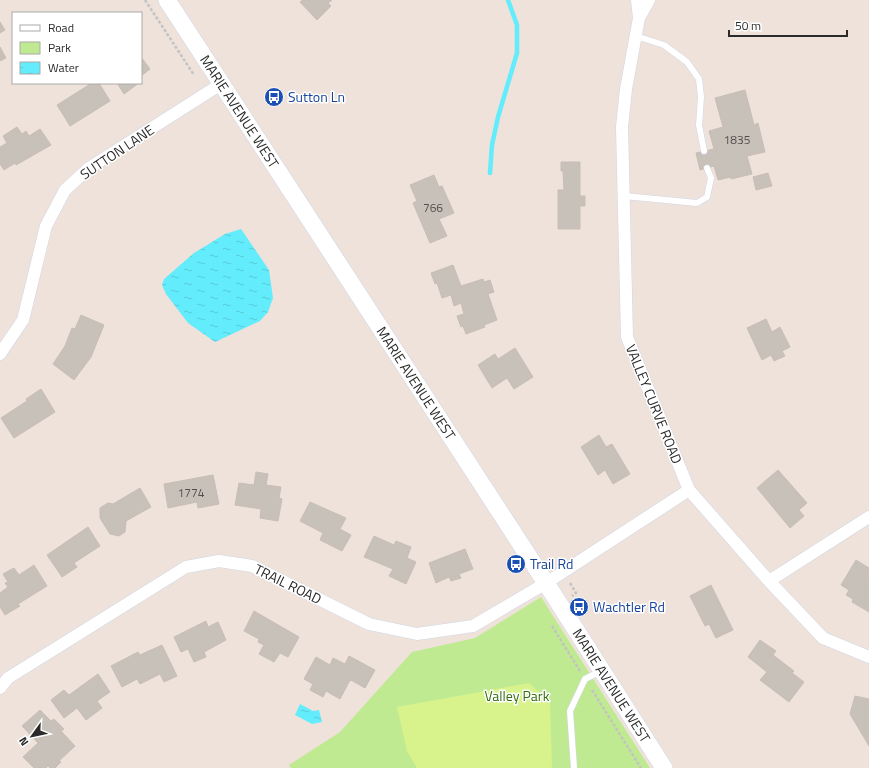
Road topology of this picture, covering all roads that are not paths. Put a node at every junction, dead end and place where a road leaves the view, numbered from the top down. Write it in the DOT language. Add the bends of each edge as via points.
graph roads {
  1 [pos="167,0"];
  2 [pos="637,0"];
  3 [pos="650,0"];
  4 [pos="639,18"];
  5 [pos="636,36"];
  6 [pos="221,84"];
  7 [pos="704,151"];
  8 [pos="707,168"];
  9 [pos="624,196"];
  10 [pos="0,354"];
  11 [pos="689,490"];
  12 [pos="869,517"];
  13 [pos="769,581"];
  14 [pos="546,582"];
  15 [pos="869,657"];
  16 [pos="602,671"];
  17 [pos="0,688"];
  18 [pos="574,768"];
  19 [pos="664,768"];
  1 -- 6 [label="street, MARIE AVENUE WEST"];
  2 -- 4 [label="street"];
  3 -- 4 [label="street, VALLEY CURVE ROAD"];
  4 -- 5 [label="street, VALLEY CURVE ROAD"];
  5 -- 7 [label="lane" via="664,45 687,62 699,79 702,97 700,126"];
  5 -- 9 [label="street, VALLEY CURVE ROAD" via="622,127"];
  6 -- 10 [label="street, SUTTON LANE" via="89,168 65,190 46,226 23,320"];
  6 -- 14 [label="street, MARIE AVENUE WEST"];
  8 -- 9 [label="lane" via="711,178 708,197 697,204"];
  9 -- 11 [label="street, VALLEY CURVE ROAD" via="627,337"];
  11 -- 13 [label="street, VALLEY CURVE ROAD"];
  11 -- 14 [label="street, TRAIL ROAD"];
  12 -- 13 [label="street"];
  13 -- 15 [label="street, VALLEY CURVE ROAD" via="823,638"];
  14 -- 16 [label="street, MARIE AVENUE WEST"];
  14 -- 17 [label="street, TRAIL ROAD" via="473,626 417,634 369,624 252,566 220,561 186,567 8,678"];
  16 -- 18 [label="lane" via="585,679 570,711"];
  16 -- 19 [label="street, MARIE AVENUE WEST"];
}
